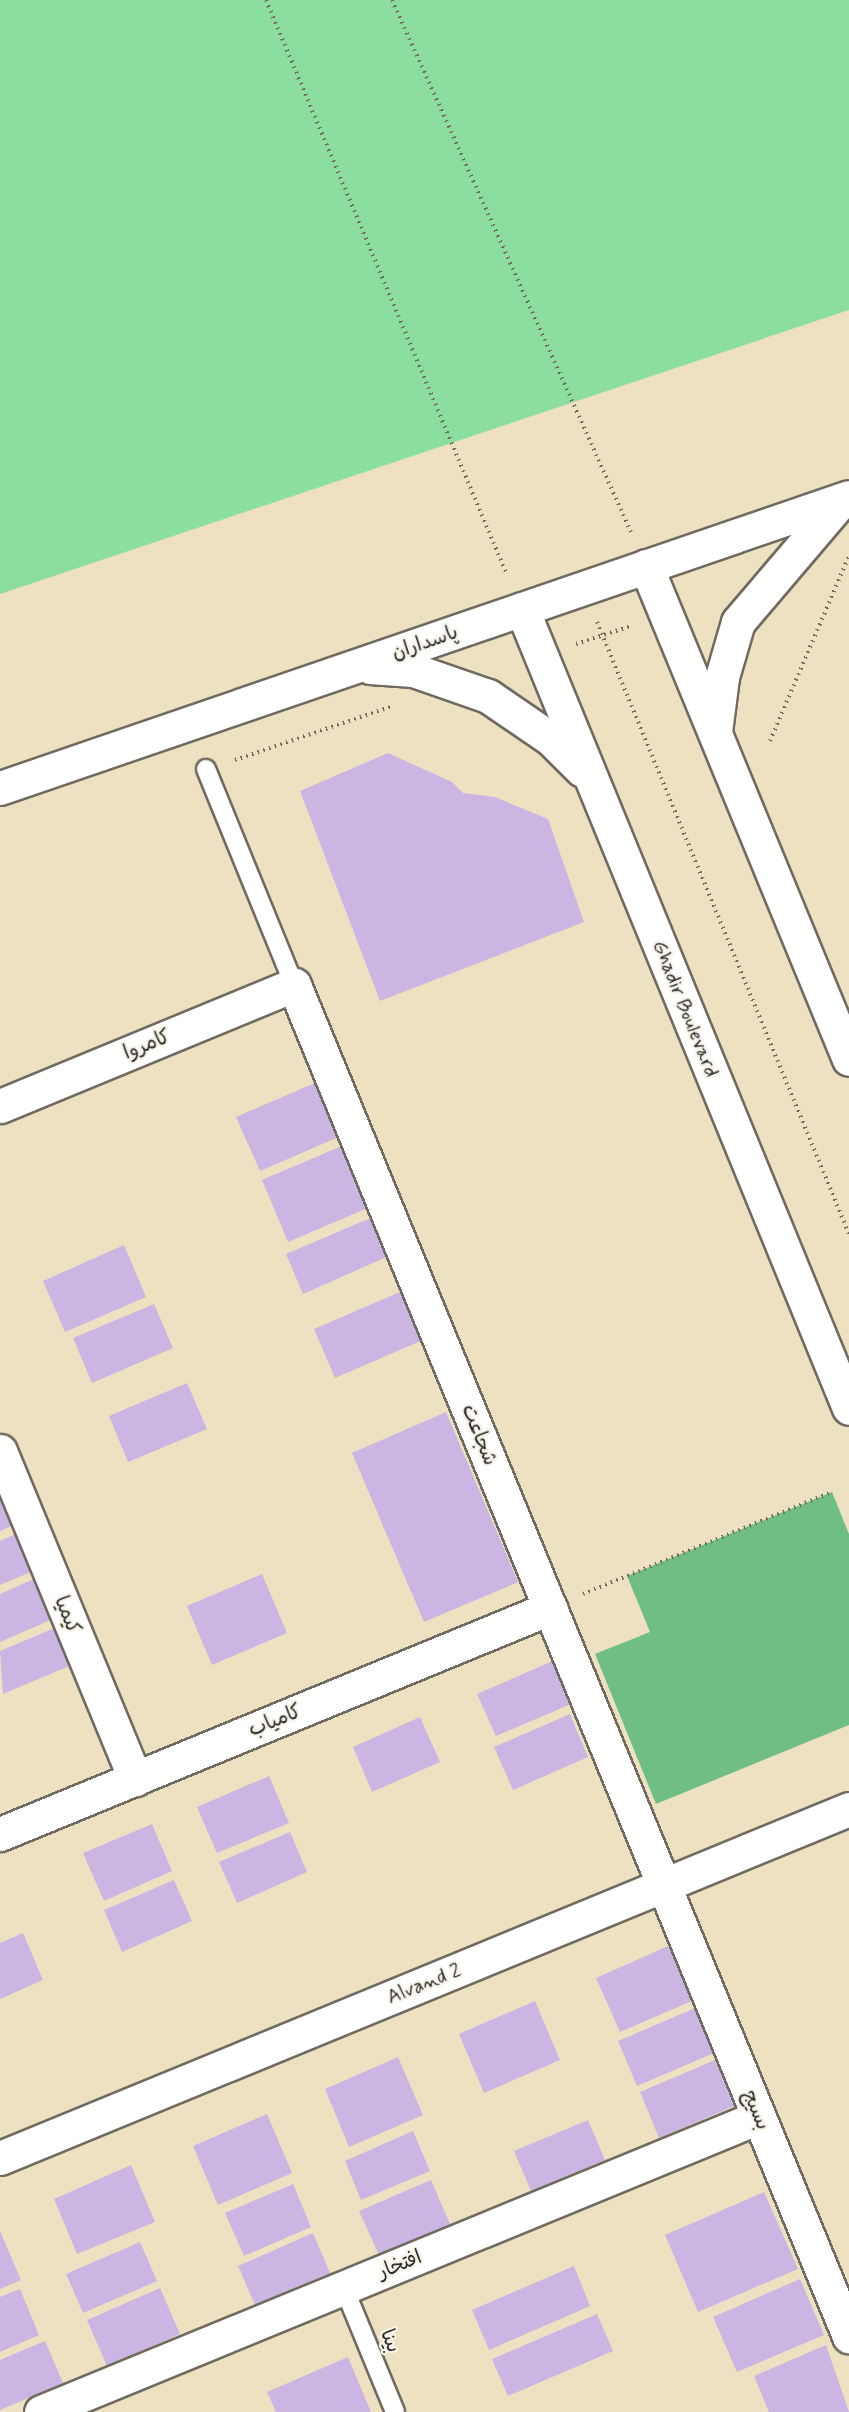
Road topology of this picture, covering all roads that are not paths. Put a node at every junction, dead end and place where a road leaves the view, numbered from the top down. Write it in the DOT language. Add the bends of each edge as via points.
graph roads {
  1 [pos="846,498"];
  2 [pos="646,566"];
  3 [pos="522,609"];
  4 [pos="356,666"];
  5 [pos="715,734"];
  6 [pos="206,770"];
  7 [pos="590,777"];
  8 [pos="0,788"];
  9 [pos="294,985"];
  10 [pos="849,1059"];
  11 [pos="0,1106"];
  12 [pos="849,1408"];
  13 [pos="0,1451"];
  14 [pos="550,1608"];
  15 [pos="135,1779"];
  16 [pos="849,1809"];
  17 [pos="0,1834"];
  18 [pos="663,1885"];
  19 [pos="759,2117"];
  20 [pos="0,2158"];
  21 [pos="344,2288"];
  22 [pos="849,2336"];
  23 [pos="41,2412"];
  24 [pos="395,2412"];
  1 -- 2 [label="street, پاسداران"];
  1 -- 5 [label="street" via="738,622 722,677"];
  2 -- 3 [label="street, پاسداران"];
  2 -- 5 [label="street"];
  3 -- 4 [label="street, پاسداران"];
  3 -- 7 [label="street, Ghadir Boulevard"];
  4 -- 7 [label="street" via="413,670 488,696 550,739"];
  4 -- 8 [label="street, پاسداران"];
  5 -- 10 [label="street"];
  6 -- 9 [label="lane"];
  7 -- 12 [label="street, Ghadir Boulevard"];
  9 -- 11 [label="street, کامروا"];
  9 -- 14 [label="street, شجاعت"];
  13 -- 15 [label="street, کیمیا"];
  14 -- 15 [label="street, کامیاب"];
  14 -- 18 [label="street, شجاعت"];
  15 -- 17 [label="street, کامیاب"];
  16 -- 18 [label="street, Alvand 2"];
  18 -- 19 [label="street, بسیج"];
  18 -- 20 [label="street, Alvand 2"];
  19 -- 21 [label="street, افتخار"];
  19 -- 22 [label="street, بسیج"];
  21 -- 23 [label="street, افتخار"];
  21 -- 24 [label="lane, بینا"];
}
